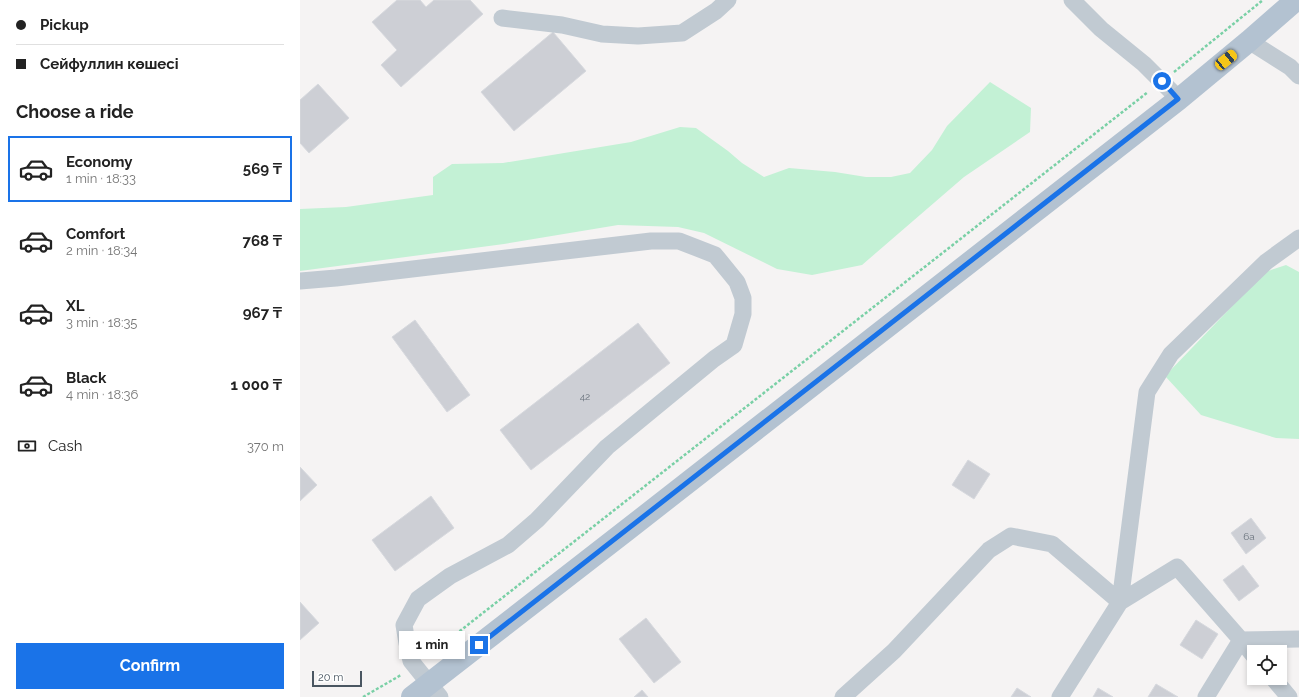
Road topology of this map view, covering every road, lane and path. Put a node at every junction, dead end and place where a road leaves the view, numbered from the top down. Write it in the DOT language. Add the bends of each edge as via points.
graph roads {
  1 [pos="728,0"];
  2 [pos="1072,0"];
  3 [pos="1263,0"];
  4 [pos="1296,0"];
  5 [pos="502,18"];
  6 [pos="1249,41"];
  7 [pos="1299,76"];
  8 [pos="1162,81"];
  9 [pos="1178,99"];
  10 [pos="1299,239"];
  11 [pos="300,281"];
  12 [pos="1120,602"];
  13 [pos="1299,639"];
  14 [pos="1241,640"];
  15 [pos="1247,647"];
  16 [pos="415,666"];
  17 [pos="1279,685"];
  18 [pos="435,690"];
  19 [pos="363,697"];
  20 [pos="412,697"];
  21 [pos="843,697"];
  22 [pos="1060,697"];
  23 [pos="1206,697"];
  24 [pos="1289,697"];
  1 -- 5 [label="street" via="682,33 638,36 602,34 562,25"];
  2 -- 8 [label="street" via="1101,29"];
  3 -- 8 [label="path"];
  4 -- 6 [label="main road"];
  6 -- 7 [label="street" via="1290,67"];
  6 -- 9 [label="main road"];
  8 -- 9 [label="street"];
  8 -- 16 [label="path"];
  9 -- 18 [label="main road"];
  10 -- 12 [label="street" via="1266,262 1171,354 1147,392"];
  11 -- 16 [label="street" via="651,241 679,242 715,255 737,282 743,298 743,314 734,345 607,447 537,520 508,545 450,576 418,600 404,625 411,661"];
  12 -- 14 [label="street" via="1177,567"];
  12 -- 21 [label="street" via="1052,544 1011,536 989,550 894,651"];
  12 -- 22 [label="street"];
  13 -- 14 [label="street"];
  14 -- 15 [label="street"];
  14 -- 23 [label="street"];
  16 -- 18 [label="street"];
  16 -- 19 [label="path"];
  17 -- 24 [label="street"];
  18 -- 20 [label="main road"];
}
